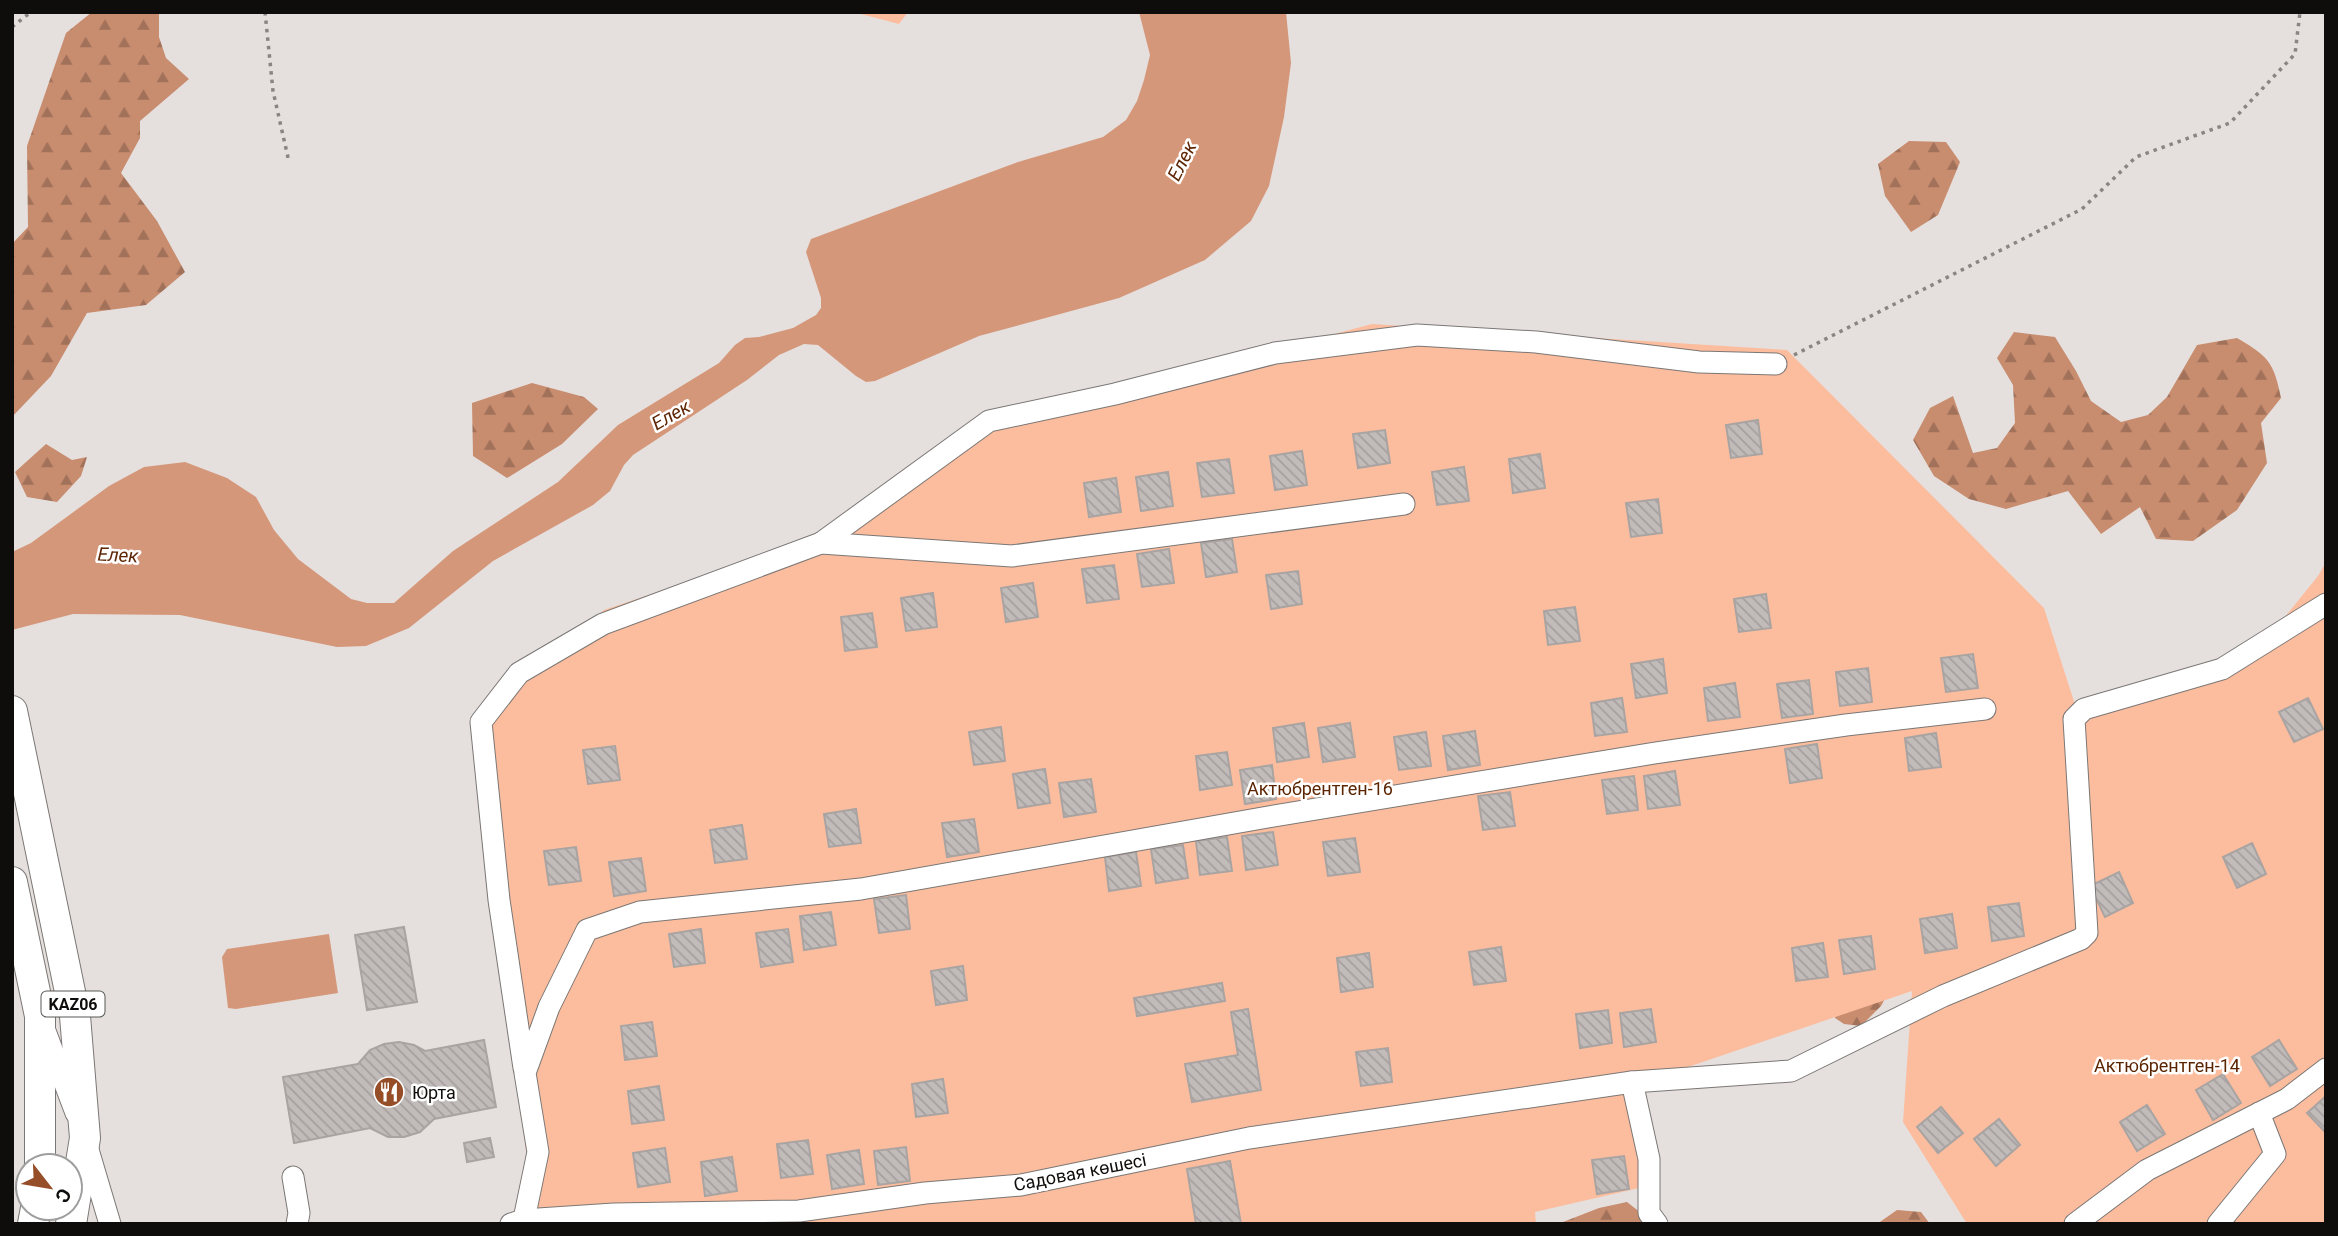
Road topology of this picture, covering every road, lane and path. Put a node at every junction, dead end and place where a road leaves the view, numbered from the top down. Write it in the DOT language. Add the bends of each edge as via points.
graph roads {
  1 [pos="31,12"];
  2 [pos="265,12"];
  3 [pos="2300,12"];
  4 [pos="12,27"];
  5 [pos="289,162"];
  6 [pos="1776,364"];
  7 [pos="1404,504"];
  8 [pos="821,543"];
  9 [pos="2326,604"];
  10 [pos="1984,709"];
  11 [pos="12,711"];
  12 [pos="12,882"];
  13 [pos="40,1016"];
  14 [pos="2326,1069"];
  15 [pos="525,1073"];
  16 [pos="1632,1082"];
  17 [pos="2259,1113"];
  18 [pos="85,1138"];
  19 [pos="40,1152"];
  20 [pos="293,1177"];
  21 [pos="519,1222"];
  22 [pos="71,1224"];
  23 [pos="110,1224"];
  24 [pos="296,1224"];
  25 [pos="1657,1224"];
  26 [pos="2074,1224"];
  27 [pos="2218,1224"];
  1 -- 4 [label="path"];
  2 -- 5 [label="path" via="272,91"];
  3 -- 6 [label="path" via="2295,54 2230,123 2136,157 2082,209"];
  6 -- 8 [label="street" via="1699,362 1536,342 1417,335 1275,353 989,421"];
  7 -- 8 [label="street" via="1012,556"];
  8 -- 15 [label="street" via="603,624 519,673 481,722 499,900"];
  9 -- 16 [label="street, Садовая көшесі" via="2222,669 2084,709 2074,719 2087,933 2081,939 1943,996 1791,1071"];
  10 -- 15 [label="street" via="1655,753 861,888 640,912 587,930 549,1007"];
  11 -- 18 [label="highway, KАZ06" via="75,1016"];
  12 -- 13 [label="highway, KАZ06"];
  13 -- 18 [label="street"];
  13 -- 19 [label="highway, KАZ06"];
  14 -- 17 [label="street" via="2287,1099"];
  15 -- 21 [label="street" via="538,1152"];
  16 -- 21 [label="street, Садовая көшесі" via="1249,1138 1021,1185 799,1211 614,1214"];
  16 -- 25 [label="street" via="1649,1159 1649,1213"];
  17 -- 26 [label="street" via="2147,1170"];
  17 -- 27 [label="street" via="2275,1154"];
  18 -- 22 [label="highway, KАZ06"];
  18 -- 23 [label="street"];
  20 -- 24 [label="street" via="299,1213"];
}
